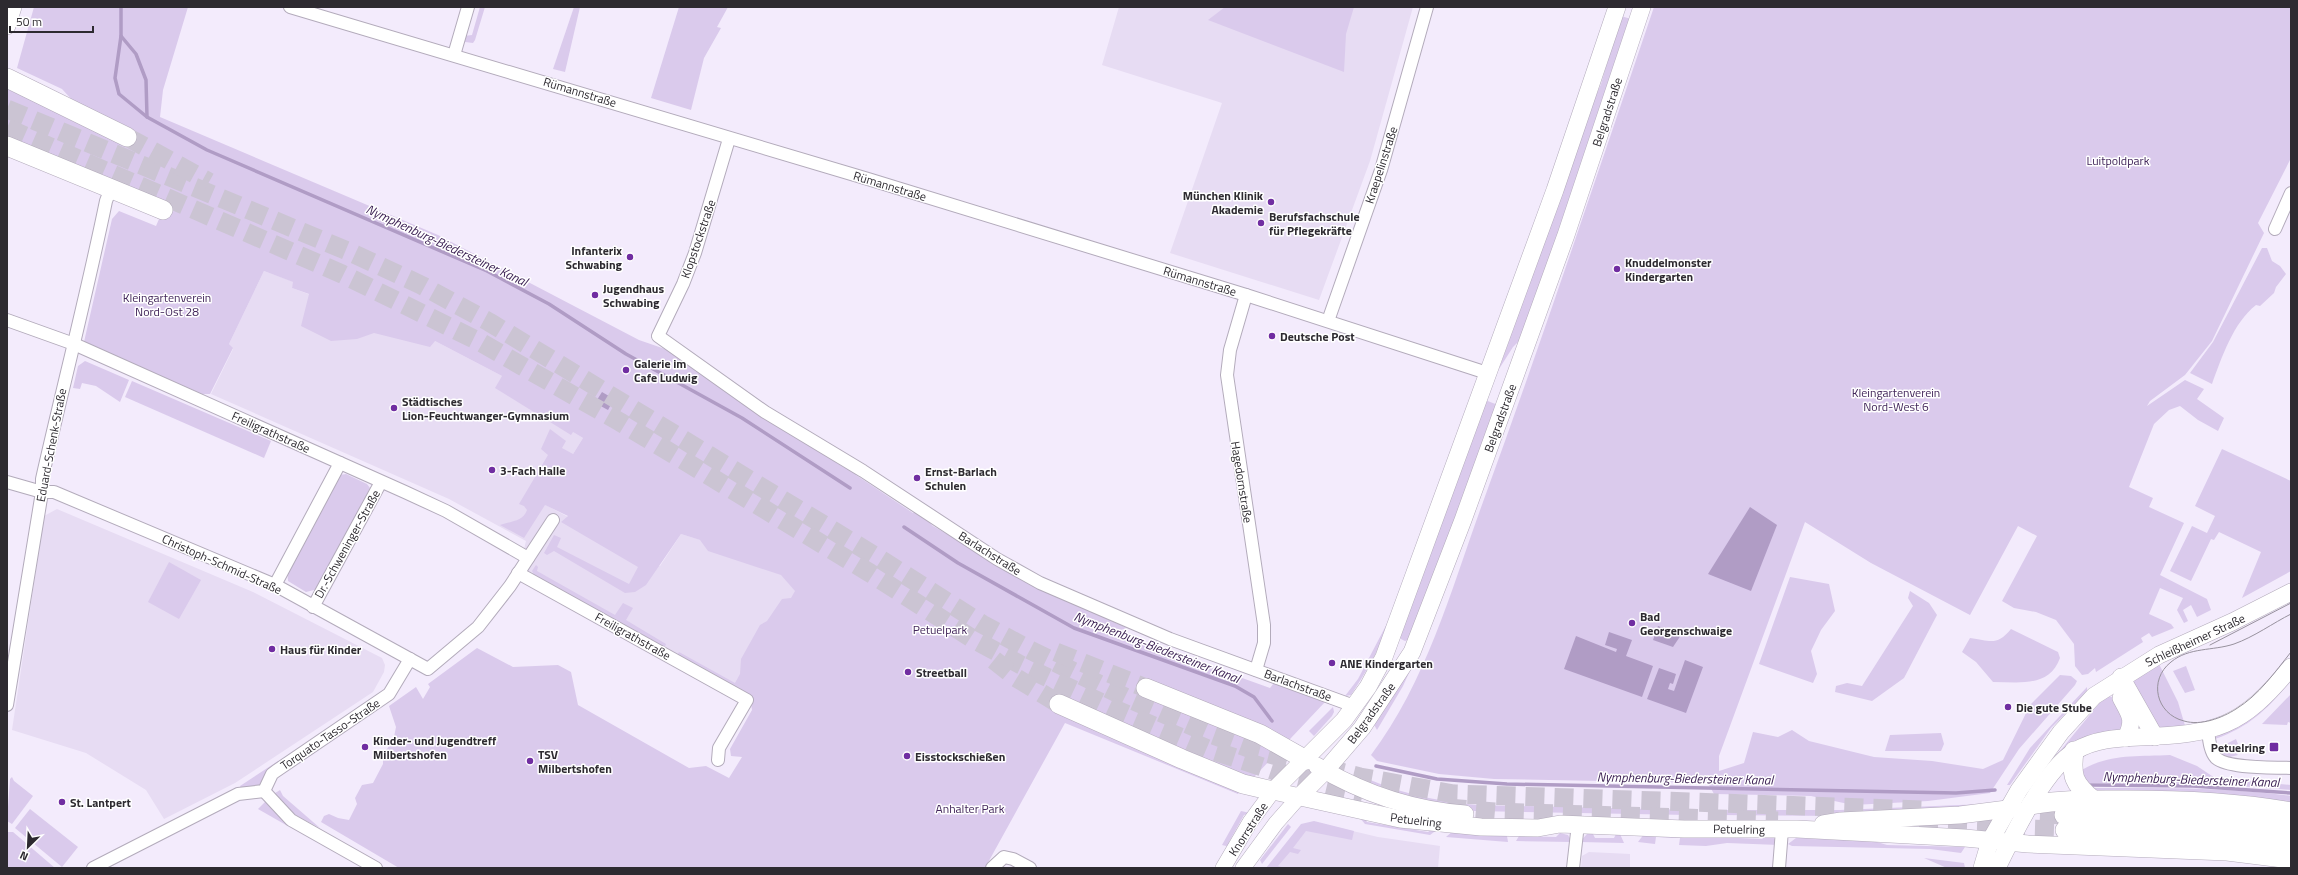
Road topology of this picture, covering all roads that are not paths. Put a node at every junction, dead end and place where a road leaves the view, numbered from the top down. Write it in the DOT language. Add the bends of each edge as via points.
graph roads {
  1 [pos="13,7"];
  2 [pos="290,7"];
  3 [pos="468,7"];
  4 [pos="1427,7"];
  5 [pos="1617,7"];
  6 [pos="1642,7"];
  7 [pos="7,26"];
  8 [pos="454,55"];
  9 [pos="7,78"];
  10 [pos="127,137"];
  11 [pos="729,139"];
  12 [pos="7,146"];
  13 [pos="111,188"];
  14 [pos="2291,193"];
  15 [pos="163,210"];
  16 [pos="2275,229"];
  17 [pos="1246,295"];
  18 [pos="7,320"];
  19 [pos="1328,321"];
  20 [pos="658,336"];
  21 [pos="74,344"];
  22 [pos="1487,373"];
  23 [pos="340,463"];
  24 [pos="7,482"];
  25 [pos="381,482"];
  26 [pos="42,492"];
  27 [pos="553,520"];
  28 [pos="528,558"];
  29 [pos="518,573"];
  30 [pos="274,585"];
  31 [pos="2291,592"];
  32 [pos="313,607"];
  33 [pos="1392,636"];
  34 [pos="1416,641"];
  35 [pos="1384,657"];
  36 [pos="410,659"];
  37 [pos="10,666"];
  38 [pos="2291,667"];
  39 [pos="1402,668"];
  40 [pos="1256,670"];
  41 [pos="2121,677"];
  42 [pos="1146,688"];
  43 [pos="2105,688"];
  44 [pos="1059,704"];
  45 [pos="7,705"];
  46 [pos="1354,706"];
  47 [pos="2208,731"];
  48 [pos="2155,737"];
  49 [pos="2126,738"];
  50 [pos="2074,751"];
  51 [pos="718,760"];
  52 [pos="1306,760"];
  53 [pos="2291,768"];
  54 [pos="1325,771"];
  55 [pos="264,791"];
  56 [pos="1274,791"];
  57 [pos="1299,797"];
  58 [pos="2093,800"];
  59 [pos="2031,805"];
  60 [pos="2007,810"];
  61 [pos="2291,812"];
  62 [pos="1560,824"];
  63 [pos="1578,824"];
  64 [pos="2291,828"];
  65 [pos="1790,829"];
  66 [pos="1990,841"];
  67 [pos="2010,843"];
  68 [pos="2291,844"];
  69 [pos="2291,860"];
  70 [pos="92,868"];
  71 [pos="376,868"];
  72 [pos="992,868"];
  73 [pos="1030,868"];
  74 [pos="1223,868"];
  75 [pos="1243,868"];
  76 [pos="1573,868"];
  77 [pos="1779,868"];
  78 [pos="1982,868"];
  79 [pos="1997,868"];
  1 -- 7 [label="main road"];
  2 -- 8 [label="street, Rümannstraße"];
  3 -- 8 [label="street"];
  4 -- 19 [label="street, Kraepelinstraße" via="1382,165"];
  5 -- 22 [label="main road, Belgradstraße" via="1561,172"];
  6 -- 34 [label="main road, Belgradstraße" via="1566,236 1461,527"];
  8 -- 11 [label="street, Rümannstraße"];
  9 -- 10 [label="highway"];
  11 -- 17 [label="street, Rümannstraße"];
  11 -- 20 [label="street, Klopstockstraße" via="695,253"];
  12 -- 13 [label="highway"];
  13 -- 15 [label="highway"];
  13 -- 21 [label="street, Eduard-Schenk-Straße"];
  14 -- 16 [label="street"];
  17 -- 19 [label="street, Rümannstraße"];
  17 -- 40 [label="street, Hagedornstraße" via="1230,350 1227,375 1264,625 1264,643"];
  18 -- 21 [label="street, Freiligrathstraße"];
  19 -- 22 [label="street, Rümannstraße"];
  20 -- 40 [label="street, Barlachstraße" via="759,408 863,471 997,559 1040,583 1170,639"];
  21 -- 23 [label="street, Freiligrathstraße"];
  21 -- 26 [label="street, Eduard-Schenk-Straße" via="42,479"];
  22 -- 33 [label="main road, Belgradstraße"];
  23 -- 25 [label="street, Freiligrathstraße"];
  23 -- 30 [label="street"];
  24 -- 26 [label="street, Christoph-Schmid-Straße"];
  25 -- 28 [label="street, Freiligrathstraße" via="446,512"];
  25 -- 32 [label="street, Dr.-Schweninger-Straße"];
  26 -- 30 [label="street, Christoph-Schmid-Straße" via="54,492"];
  26 -- 37 [label="street, Eduard-Schenk-Straße"];
  27 -- 28 [label="street"];
  28 -- 29 [label="street"];
  29 -- 36 [label="street, Christoph-Schmid-Straße" via="478,627 428,669"];
  29 -- 51 [label="street, Freiligrathstraße" via="747,700 719,748"];
  30 -- 32 [label="street, Christoph-Schmid-Straße"];
  31 -- 41 [label="main road, Schleißheimer Straße" via="2159,654"];
  32 -- 36 [label="street, Christoph-Schmid-Straße"];
  33 -- 34 [label="main road" via="1407,646"];
  33 -- 35 [label="main road, Belgradstraße"];
  34 -- 39 [label="main road, Belgradstraße"];
  35 -- 39 [label="main road" via="1392,656 1400,661"];
  35 -- 46 [label="main road, Belgradstraße"];
  36 -- 55 [label="street, Torquato-Tasso-Straße" via="389,694 276,770"];
  37 -- 45 [label="street, Eduard-Schenk-Straße"];
  38 -- 47 [label="main road" via="2247,713"];
  39 -- 54 [label="main road, Belgradstraße" via="1366,722"];
  40 -- 46 [label="street, Barlachstraße"];
  41 -- 43 [label="main road, Schleißheimer Straße"];
  41 -- 48 [label="main road"];
  42 -- 52 [label="highway" via="1260,734"];
  43 -- 49 [label="main road" via="2119,694 2130,715 2132,726"];
  43 -- 60 [label="main road, Schleißheimer Straße" via="2094,696 2061,732"];
  44 -- 56 [label="highway" via="1243,784"];
  46 -- 52 [label="main road, Belgradstraße"];
  47 -- 48 [label="main road"];
  47 -- 53 [label="street" via="2210,745 2216,757 2226,763"];
  48 -- 49 [label="main road"];
  49 -- 50 [label="main road" via="2090,744"];
  50 -- 58 [label="highway" via="2074,779 2079,789"];
  50 -- 59 [label="main road" via="2057,765"];
  52 -- 54 [label="main road, Petuelring"];
  52 -- 56 [label="main road, Belgradstraße"];
  54 -- 57 [label="main road, Belgradstraße"];
  54 -- 62 [label="main road, Petuelring" via="1350,785 1404,804 1448,813 1543,819"];
  55 -- 70 [label="street" via="238,794"];
  55 -- 71 [label="street" via="291,820"];
  56 -- 57 [label="main road, Petuelring"];
  56 -- 74 [label="street, Knorrstraße" via="1250,822"];
  57 -- 62 [label="main road, Petuelring" via="1368,813 1430,822 1481,827 1538,828"];
  57 -- 75 [label="street, Knorrstraße"];
  58 -- 59 [label="highway" via="2062,800"];
  58 -- 61 [label="highway" via="2231,803"];
  59 -- 60 [label="main road, Petuelring"];
  59 -- 67 [label="main road"];
  60 -- 65 [label="main road, Petuelring" via="1841,821"];
  60 -- 66 [label="main road, Schleißheimer Straße"];
  62 -- 63 [label="main road, Petuelring"];
  63 -- 65 [label="main road, Petuelring" via="1684,829"];
  63 -- 76 [label="street"];
  64 -- 68 [label="highway" via="2257,822 2065,822"];
  65 -- 66 [label="main road, Petuelring"];
  65 -- 77 [label="street"];
  66 -- 67 [label="main road, Petuelring"];
  66 -- 78 [label="main road, Schleißheimer Straße"];
  67 -- 69 [label="main road, Petuelring" via="2227,852"];
  67 -- 79 [label="main road"];
  72 -- 73 [label="street" via="1004,857"];
}
